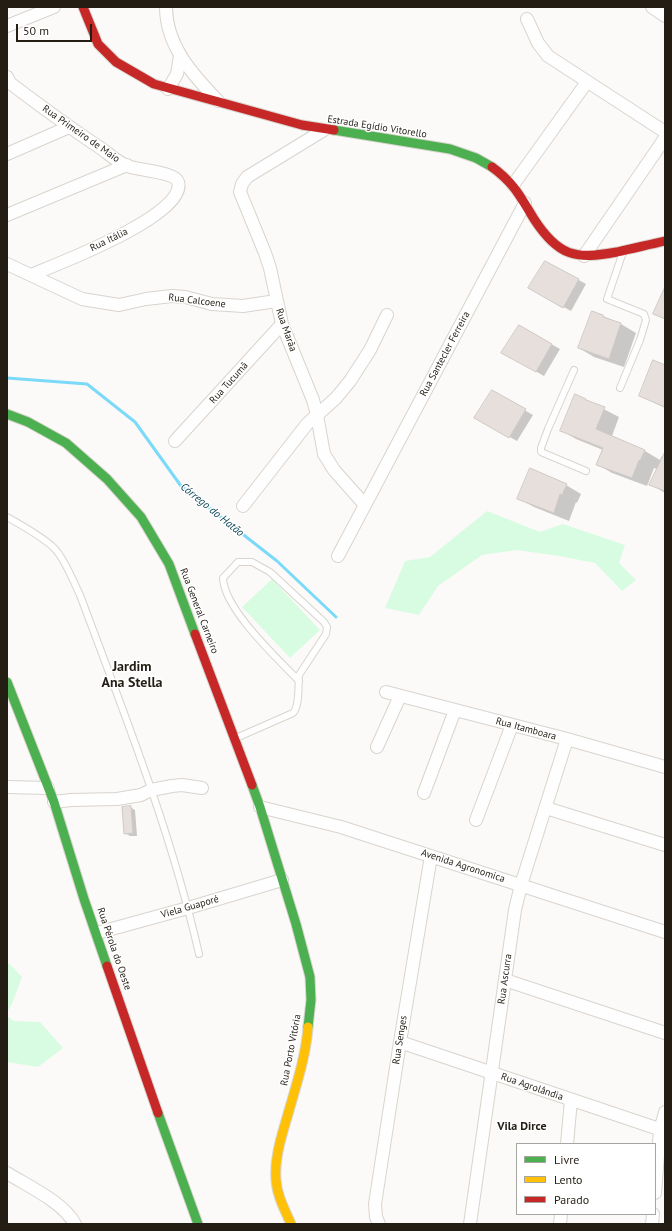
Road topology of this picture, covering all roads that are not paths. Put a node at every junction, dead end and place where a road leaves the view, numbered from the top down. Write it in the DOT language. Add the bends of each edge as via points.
graph roads {
  1 [pos="54,7"];
  2 [pos="83,7"];
  3 [pos="166,7"];
  4 [pos="652,7"];
  5 [pos="28,12"];
  6 [pos="665,16"];
  7 [pos="527,19"];
  8 [pos="7,26"];
  9 [pos="180,56"];
  10 [pos="8,82"];
  11 [pos="587,82"];
  12 [pos="168,89"];
  13 [pos="220,103"];
  14 [pos="69,127"];
  15 [pos="324,130"];
  16 [pos="665,132"];
  17 [pos="665,138"];
  18 [pos="7,154"];
  19 [pos="127,166"];
  20 [pos="513,185"];
  21 [pos="177,191"];
  22 [pos="525,203"];
  23 [pos="7,215"];
  24 [pos="665,241"];
  25 [pos="623,250"];
  26 [pos="584,256"];
  27 [pos="7,264"];
  28 [pos="31,274"];
  29 [pos="276,301"];
  30 [pos="387,315"];
  31 [pos="282,324"];
  32 [pos="574,370"];
  33 [pos="620,388"];
  34 [pos="7,414"];
  35 [pos="317,415"];
  36 [pos="175,441"];
  37 [pos="586,471"];
  38 [pos="365,505"];
  39 [pos="243,506"];
  40 [pos="7,517"];
  41 [pos="338,556"];
  42 [pos="299,681"];
  43 [pos="7,682"];
  44 [pos="386,692"];
  45 [pos="400,696"];
  46 [pos="455,710"];
  47 [pos="512,725"];
  48 [pos="235,738"];
  49 [pos="567,739"];
  50 [pos="377,747"];
  51 [pos="665,768"];
  52 [pos="7,787"];
  53 [pos="48,788"];
  54 [pos="202,788"];
  55 [pos="151,790"];
  56 [pos="424,793"];
  57 [pos="54,802"];
  58 [pos="260,807"];
  59 [pos="546,808"];
  60 [pos="476,820"];
  61 [pos="665,845"];
  62 [pos="431,856"];
  63 [pos="282,880"];
  64 [pos="521,885"];
  65 [pos="188,908"];
  66 [pos="665,932"];
  67 [pos="97,933"];
  68 [pos="199,954"];
  69 [pos="505,980"];
  70 [pos="665,1033"];
  71 [pos="400,1042"];
  72 [pos="493,1073"];
  73 [pos="571,1100"];
  74 [pos="665,1112"];
  75 [pos="663,1130"];
  76 [pos="567,1143"];
  77 [pos="7,1173"];
  78 [pos="656,1185"];
  79 [pos="75,1224"];
  80 [pos="198,1224"];
  81 [pos="292,1224"];
  82 [pos="379,1224"];
  83 [pos="470,1224"];
  1 -- 5 [label="street"];
  2 -- 12 [label="street, Estrada Egídio Vitorello" via="98,44 116,62 154,84"];
  3 -- 9 [label="street" via="169,32"];
  4 -- 6 [label="street"];
  5 -- 8 [label="street"];
  7 -- 11 [label="street" via="543,51"];
  9 -- 12 [label="street" via="177,74"];
  9 -- 13 [label="street"];
  10 -- 14 [label="street, Rua Primeiro de Maio"];
  11 -- 16 [label="street"];
  11 -- 20 [label="street"];
  12 -- 13 [label="street, Estrada Egídio Vitorello"];
  13 -- 15 [label="street, Estrada Egídio Vitorello"];
  14 -- 18 [label="street"];
  14 -- 19 [label="street, Rua Primeiro de Maio"];
  15 -- 20 [label="street, Estrada Egídio Vitorello" via="464,153 491,165"];
  15 -- 29 [label="street, Rua Marãa" via="246,177 240,188 270,268"];
  17 -- 26 [label="street"];
  19 -- 21 [label="street, Rua Primeiro de Maio" via="174,178 178,183"];
  19 -- 23 [label="street"];
  20 -- 22 [label="street, Estrada Egídio Vitorello"];
  21 -- 28 [label="street, Rua Itália" via="152,217 129,232"];
  22 -- 26 [label="street, Estrada Egídio Vitorello" via="555,245 572,254"];
  22 -- 38 [label="street, Rua Santecler Ferreira"];
  24 -- 25 [label="street, Estrada Egídio Vitorello"];
  25 -- 26 [label="street, Estrada Egídio Vitorello"];
  25 -- 33 [label="lane" via="607,299 644,314 646,320"];
  27 -- 28 [label="street, Rua Calcoene"];
  28 -- 29 [label="street, Rua Calcoene" via="82,299 119,305 172,296 212,304 243,306"];
  29 -- 31 [label="street, Rua Marãa"];
  30 -- 35 [label="street" via="370,350 350,381"];
  31 -- 35 [label="street, Rua Marãa"];
  31 -- 36 [label="street, Rua Tucumã"];
  32 -- 37 [label="lane" via="540,452"];
  34 -- 48 [label="street, Rua General Carneiro" via="28,422 66,443 107,479 141,517 169,564"];
  35 -- 38 [label="street, Rua Marãa" via="324,454"];
  35 -- 39 [label="street" via="301,430"];
  38 -- 41 [label="street"];
  40 -- 55 [label="lane" via="55,549 67,568 85,609"];
  42 -- 42 [label="lane" via="243,621 226,594 223,578 238,562 252,562 270,572 327,627 326,634 299,675"];
  42 -- 48 [label="lane" via="297,706 293,713"];
  43 -- 53 [label="street, Rua Pérola do Oeste"];
  44 -- 45 [label="street, Rua Itamboara"];
  45 -- 46 [label="street, Rua Itamboara"];
  45 -- 50 [label="street"];
  46 -- 47 [label="street, Rua Itamboara"];
  46 -- 56 [label="street"];
  47 -- 49 [label="street, Rua Itamboara"];
  47 -- 60 [label="street"];
  48 -- 58 [label="street, Rua General Carneiro"];
  49 -- 51 [label="street, Rua Itamboara"];
  49 -- 59 [label="street, Rua Ascurra"];
  52 -- 53 [label="street"];
  53 -- 57 [label="street, Rua Pérola do Oeste"];
  54 -- 55 [label="street" via="182,785"];
  55 -- 57 [label="street" via="141,795 117,799"];
  55 -- 65 [label="lane"];
  57 -- 67 [label="street, Rua Pérola do Oeste"];
  58 -- 62 [label="street, Avenida Agronomica" via="341,827"];
  58 -- 63 [label="street, Rua General Carneiro"];
  59 -- 61 [label="street"];
  59 -- 64 [label="street, Rua Ascurra"];
  62 -- 64 [label="street, Avenida Agronomica"];
  62 -- 71 [label="street, Rua Senges"];
  63 -- 65 [label="street, Viela Guaporé"];
  63 -- 81 [label="street, Rua Porto Vitória" via="310,977 311,1000 308,1032 276,1166 280,1198"];
  64 -- 66 [label="street, Avenida Agronomica"];
  64 -- 69 [label="street, Rua Ascurra"];
  65 -- 67 [label="street, Viela Guaporé"];
  65 -- 68 [label="lane"];
  67 -- 80 [label="street, Rua Pérola do Oeste"];
  69 -- 70 [label="street"];
  69 -- 72 [label="street, Rua Ascurra"];
  71 -- 72 [label="street, Rua Agrolândia"];
  71 -- 82 [label="street, Rua Senges" via="375,1204"];
  72 -- 73 [label="street, Rua Agrolândia"];
  72 -- 83 [label="street, Rua Ascurra"];
  73 -- 75 [label="street, Rua Agrolândia"];
  73 -- 76 [label="street"];
  74 -- 75 [label="street"];
  75 -- 78 [label="street"];
  77 -- 79 [label="street" via="63,1209"];
}
